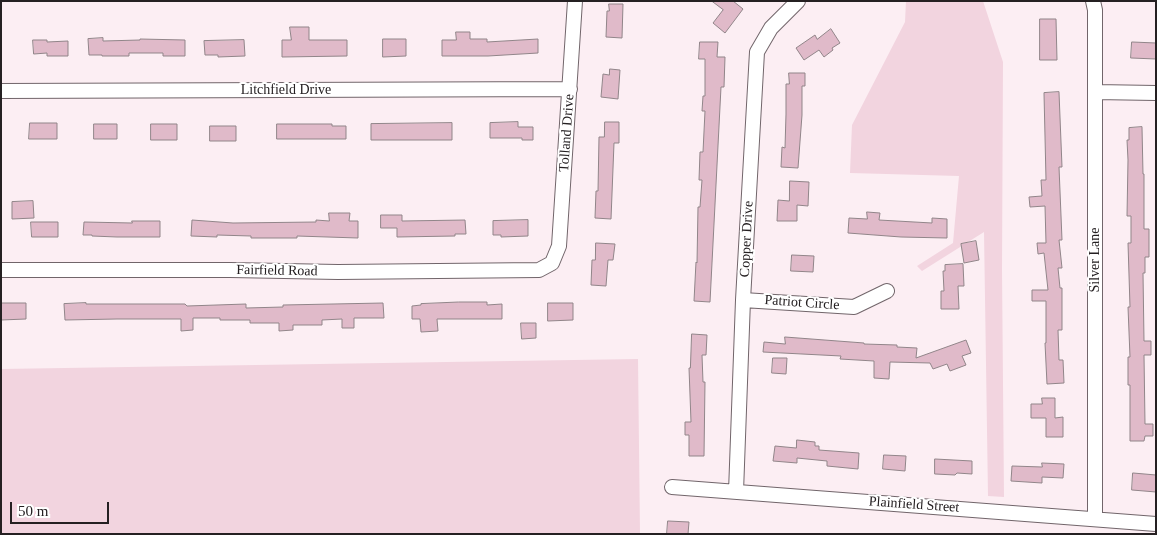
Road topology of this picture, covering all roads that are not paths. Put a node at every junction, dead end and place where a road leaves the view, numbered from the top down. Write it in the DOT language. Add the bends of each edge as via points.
graph roads {
  1 [pos="575,1"];
  2 [pos="798,1"];
  3 [pos="1093,1"];
  4 [pos="570,89"];
  5 [pos="1,91"];
  6 [pos="1095,92"];
  7 [pos="1156,93"];
  8 [pos="552,263"];
  9 [pos="1,270"];
  10 [pos="887,292"];
  11 [pos="743,300"];
  12 [pos="672,487"];
  13 [pos="736,492"];
  14 [pos="1095,519"];
  15 [pos="1156,524"];
  1 -- 4 [label="street, Tolland Drive"];
  2 -- 11 [label="street, Copper Drive" via="771,28 757,52"];
  3 -- 6 [label="street, Silver Lane"];
  4 -- 5 [label="street, Litchfield Drive"];
  4 -- 8 [label="street, Tolland Drive" via="559,246"];
  6 -- 7 [label="street"];
  6 -- 14 [label="street, Silver Lane"];
  8 -- 9 [label="street, Fairfield Road" via="539,270"];
  10 -- 11 [label="street, Patriot Circle" via="854,306"];
  11 -- 13 [label="street, Copper Drive"];
  12 -- 13 [label="street, Plainfield Street"];
  13 -- 14 [label="street, Plainfield Street"];
  14 -- 15 [label="street, Plainfield Street"];
}
